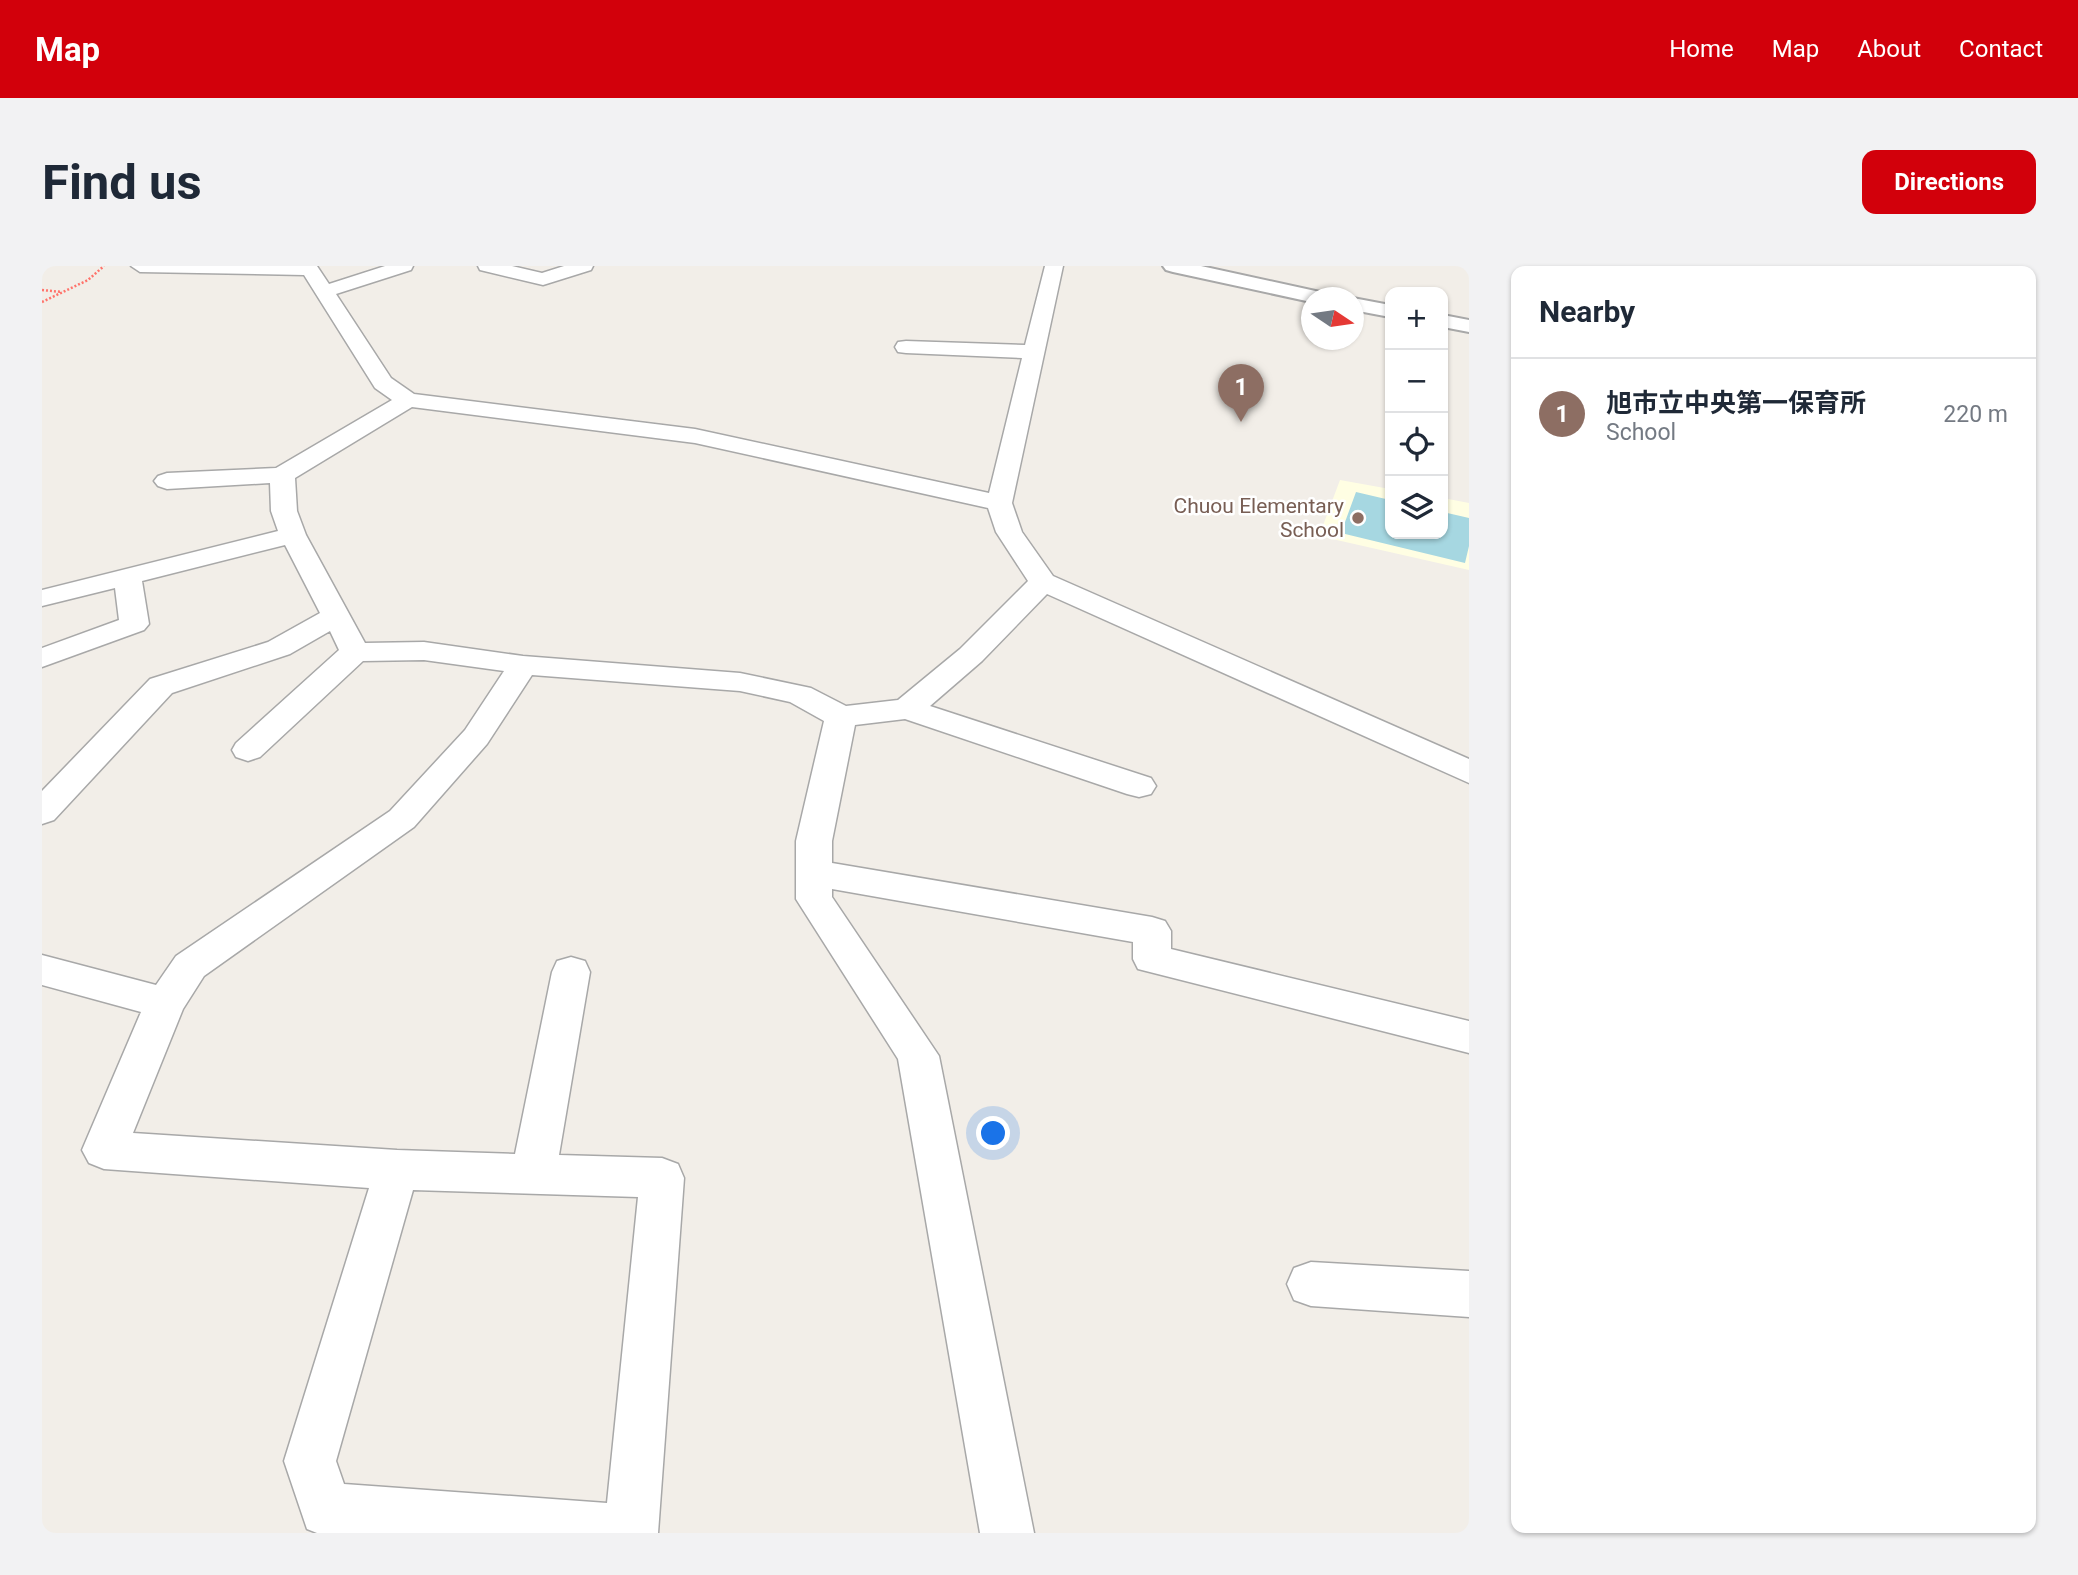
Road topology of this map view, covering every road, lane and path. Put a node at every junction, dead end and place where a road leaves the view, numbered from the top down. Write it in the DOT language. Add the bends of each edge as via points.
graph roads {
  1 [pos="104,266"];
  2 [pos="139,266"];
  3 [pos="404,266"];
  4 [pos="584,266"];
  5 [pos="1054,266"];
  6 [pos="1173,266"];
  7 [pos="498,267"];
  8 [pos="42,290"];
  9 [pos="63,292"];
  10 [pos="324,292"];
  11 [pos="1301,294"];
  12 [pos="42,302"];
  13 [pos="1364,306"];
  14 [pos="1385,310"];
  15 [pos="1448,322"];
  16 [pos="1469,326"];
  17 [pos="906,347"];
  18 [pos="1034,352"];
  19 [pos="408,400"];
  20 [pos="282,475"];
  21 [pos="167,481"];
  22 [pos="999,503"];
  23 [pos="293,535"];
  24 [pos="127,576"];
  25 [pos="1043,582"];
  26 [pos="42,598"];
  27 [pos="334,617"];
  28 [pos="355,652"];
  29 [pos="42,658"];
  30 [pos="523,665"];
  31 [pos="907,709"];
  32 [pos="841,716"];
  33 [pos="248,750"];
  34 [pos="1469,772"];
  35 [pos="54,783"];
  36 [pos="1139,786"];
  37 [pos="42,811"];
  38 [pos="814,873"];
  39 [pos="42,970"];
  40 [pos="571,972"];
  41 [pos="165,1003"];
  42 [pos="1469,1038"];
  43 [pos="397,1170"];
  44 [pos="533,1176"];
  45 [pos="1311,1284"];
  46 [pos="1469,1294"];
  47 [pos="631,1533"];
  48 [pos="1007,1533"];
  1 -- 9 [label="path"];
  2 -- 10 [label="street" via="310,269"];
  3 -- 10 [label="street"];
  4 -- 7 [label="street" via="544,279"];
  5 -- 18 [label="street"];
  6 -- 11 [label="street"];
  8 -- 9 [label="path"];
  9 -- 12 [label="path"];
  10 -- 19 [label="street" via="383,383"];
  13 -- 14 [label="street"];
  15 -- 16 [label="street"];
  17 -- 18 [label="street"];
  18 -- 22 [label="street"];
  19 -- 20 [label="street"];
  19 -- 22 [label="street" via="695,436"];
  20 -- 21 [label="street"];
  20 -- 23 [label="street" via="284,511"];
  22 -- 25 [label="street" via="1009,532"];
  23 -- 24 [label="street"];
  23 -- 27 [label="street"];
  24 -- 26 [label="street"];
  24 -- 29 [label="street" via="134,624"];
  25 -- 31 [label="street" via="971,655"];
  25 -- 34 [label="street"];
  27 -- 28 [label="street"];
  27 -- 35 [label="street" via="279,648 162,686"];
  28 -- 30 [label="street" via="424,651"];
  28 -- 33 [label="street"];
  30 -- 32 [label="street" via="740,682 800,695"];
  30 -- 41 [label="street" via="476,737 402,819 190,966"];
  31 -- 32 [label="street"];
  31 -- 36 [label="street"];
  32 -- 38 [label="street" via="814,841"];
  35 -- 37 [label="street"];
  38 -- 42 [label="street" via="1152,931 1152,959"];
  38 -- 48 [label="street" via="814,899 918,1056"];
  39 -- 41 [label="street"];
  40 -- 44 [label="street"];
  41 -- 43 [label="street" via="104,1150"];
  43 -- 44 [label="street"];
  43 -- 47 [label="street" via="310,1461 326,1510"];
  44 -- 47 [label="street" via="662,1178"];
  45 -- 46 [label="street"];
}
